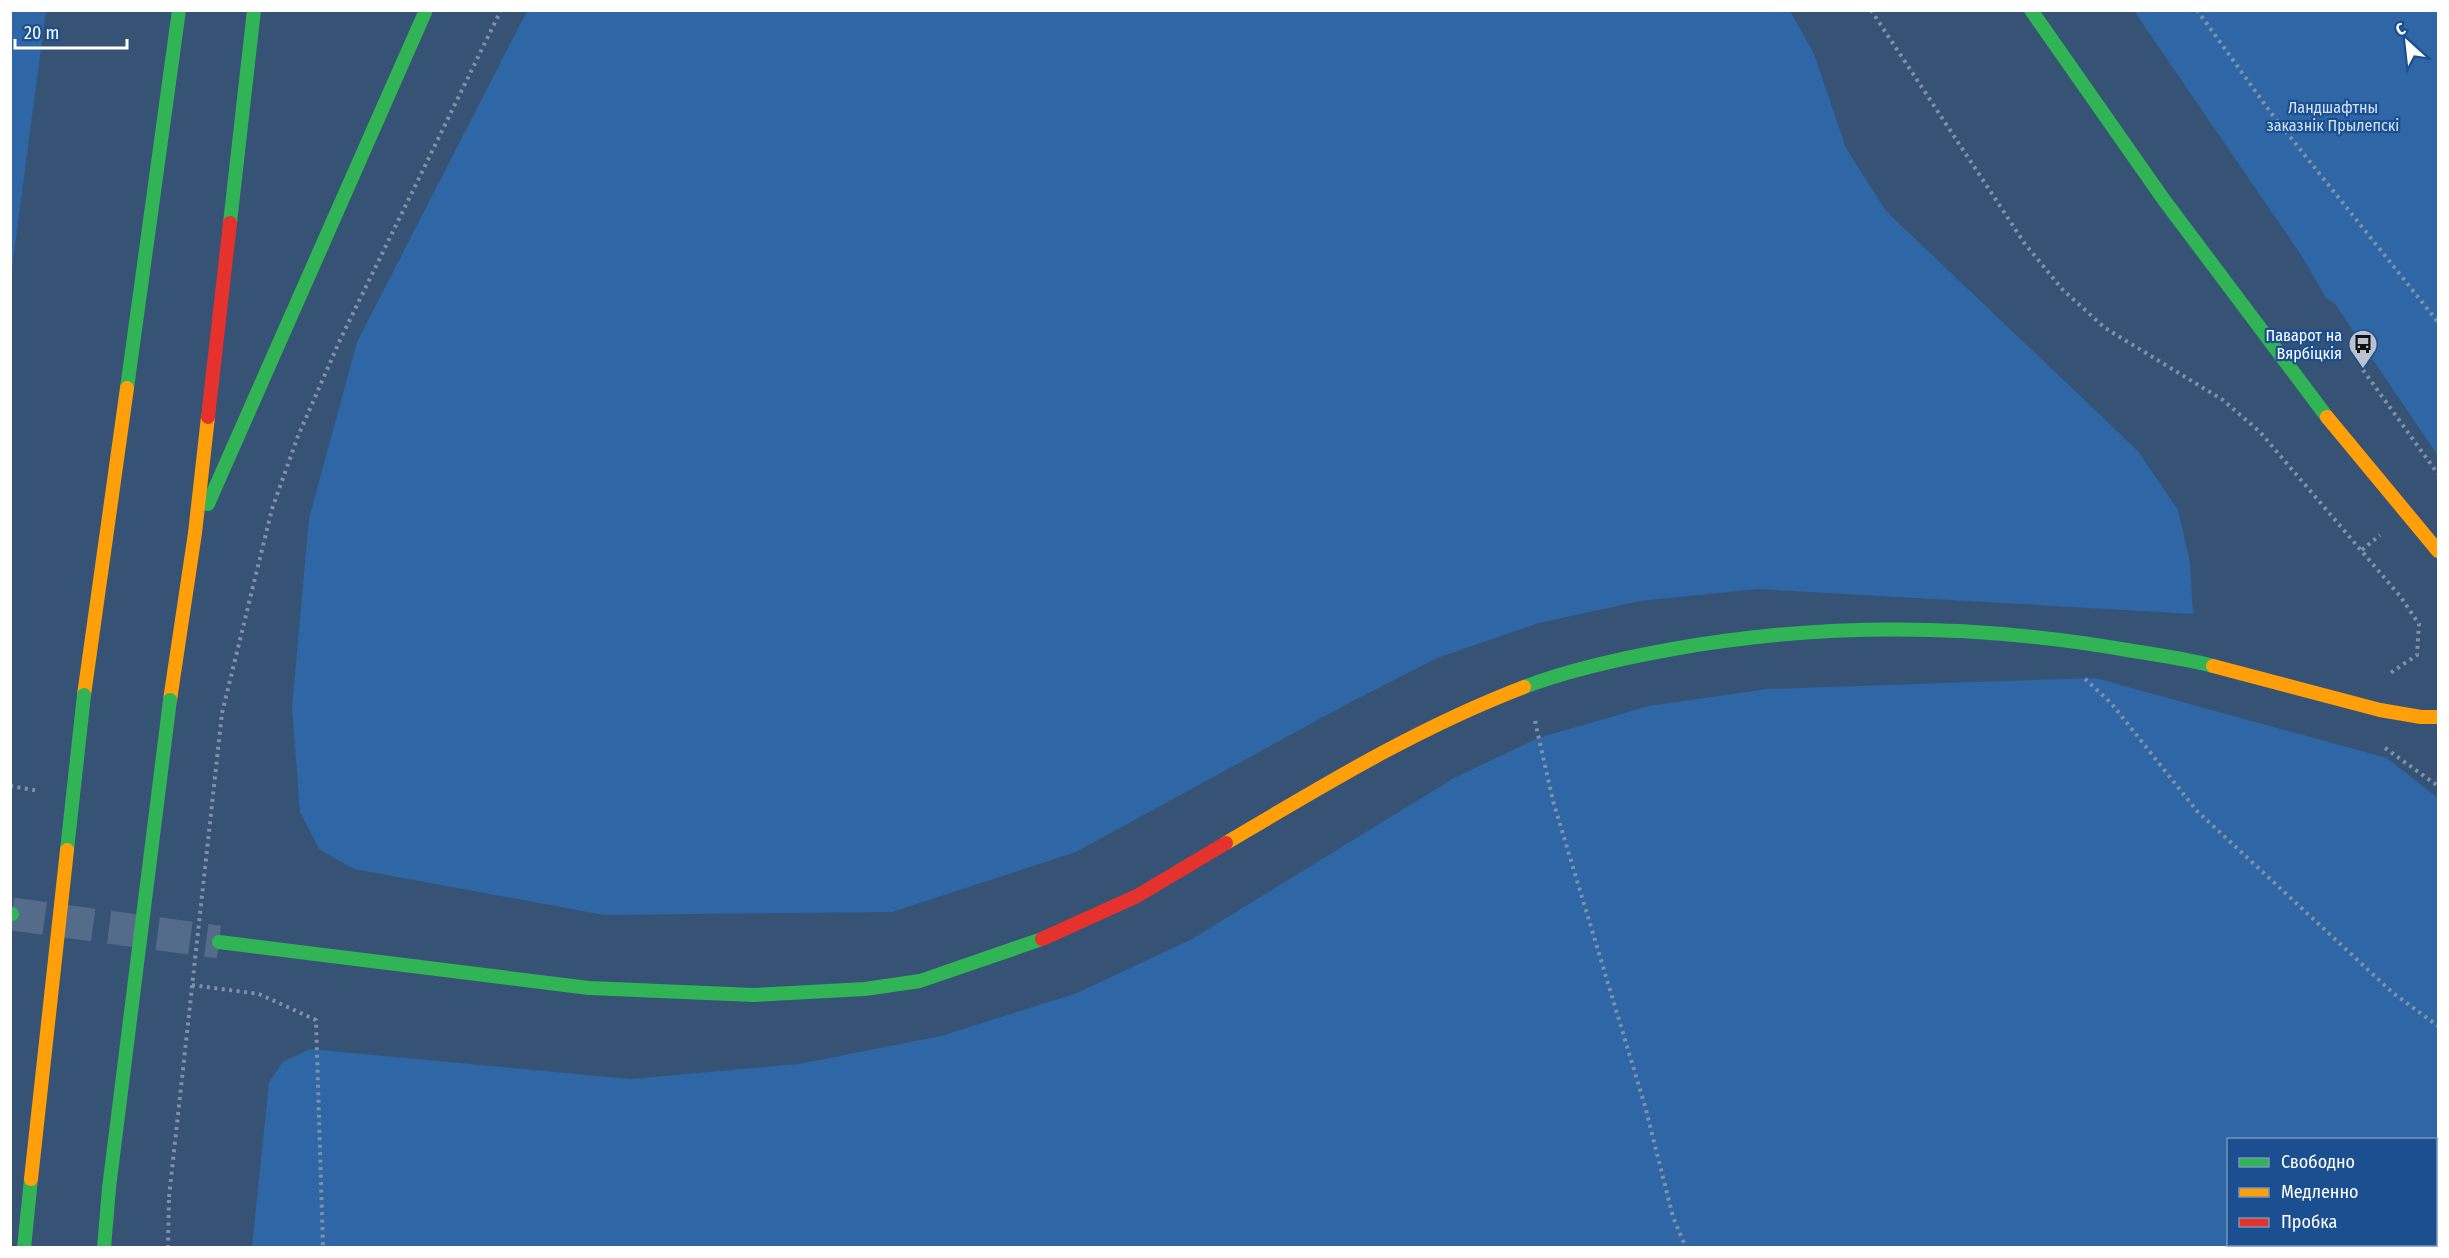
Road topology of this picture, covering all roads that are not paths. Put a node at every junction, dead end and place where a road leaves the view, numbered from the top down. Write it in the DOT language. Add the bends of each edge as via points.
graph roads {
  1 [pos="179,10"];
  2 [pos="254,10"];
  3 [pos="426,10"];
  4 [pos="2031,10"];
  5 [pos="195,533"];
  6 [pos="2439,551"];
  7 [pos="2439,717"];
  8 [pos="219,942"];
  9 [pos="24,1248"];
  10 [pos="104,1248"];
  1 -- 9 [label="main road, bridge" via="84,695"];
  2 -- 5 [label="main road"];
  3 -- 5 [label="main road"];
  4 -- 6 [label="main road" via="2234,296"];
  5 -- 10 [label="main road, bridge" via="170,700"];
  7 -- 8 [label="main road" via="2380,710 2202,663 2090,643 1992,633 1920,631 1774,635 1633,656 1543,680 1485,702 1377,754 1137,896 1054,935 920,981 865,989 754,995 589,988"];
}
